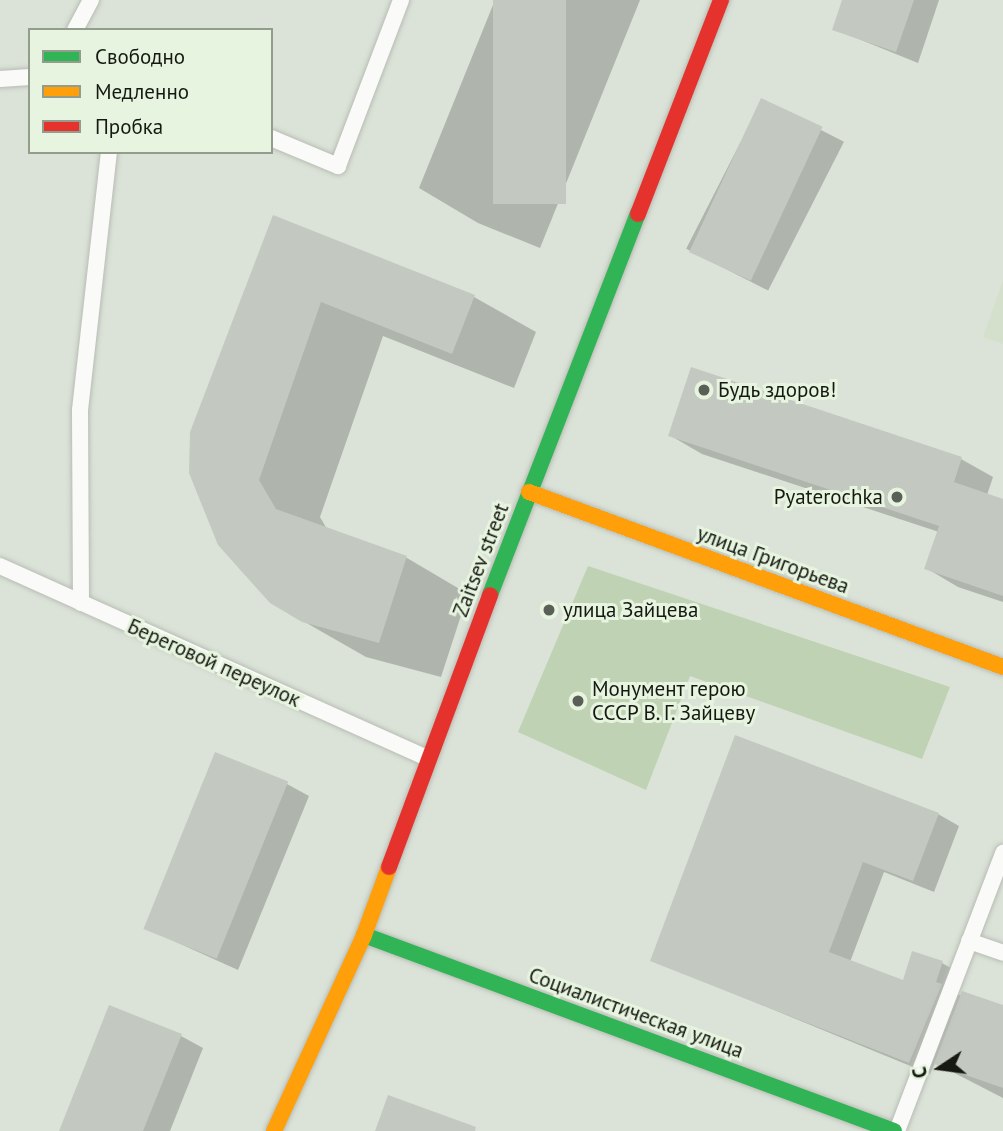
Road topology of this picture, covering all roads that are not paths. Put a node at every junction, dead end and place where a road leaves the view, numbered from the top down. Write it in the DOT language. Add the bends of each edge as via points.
graph roads {
  1 [pos="90,0"];
  2 [pos="401,0"];
  3 [pos="721,0"];
  4 [pos="76,28"];
  5 [pos="28,77"];
  6 [pos="0,79"];
  7 [pos="273,139"];
  8 [pos="109,154"];
  9 [pos="529,492"];
  10 [pos="0,566"];
  11 [pos="81,603"];
  12 [pos="1003,667"];
  13 [pos="429,759"];
  14 [pos="1003,853"];
  15 [pos="364,935"];
  16 [pos="969,941"];
  17 [pos="1003,953"];
  18 [pos="274,1131"];
  19 [pos="895,1131"];
  1 -- 4 [label="lane"];
  2 -- 7 [label="lane" via="338,166"];
  3 -- 9 [label="main road, Zaitsev street"];
  5 -- 6 [label="lane"];
  8 -- 11 [label="lane" via="80,410"];
  9 -- 12 [label="main road, улица Григорьева"];
  9 -- 13 [label="main road, Zaitsev street"];
  10 -- 11 [label="lane, Береговой переулок"];
  11 -- 13 [label="lane, Береговой переулок"];
  13 -- 15 [label="main road, Zaitsev street"];
  14 -- 16 [label="lane"];
  15 -- 18 [label="main road, Zaitsev street"];
  15 -- 19 [label="main road, Социалистическая улица"];
  16 -- 17 [label="lane"];
  16 -- 19 [label="lane"];
}
